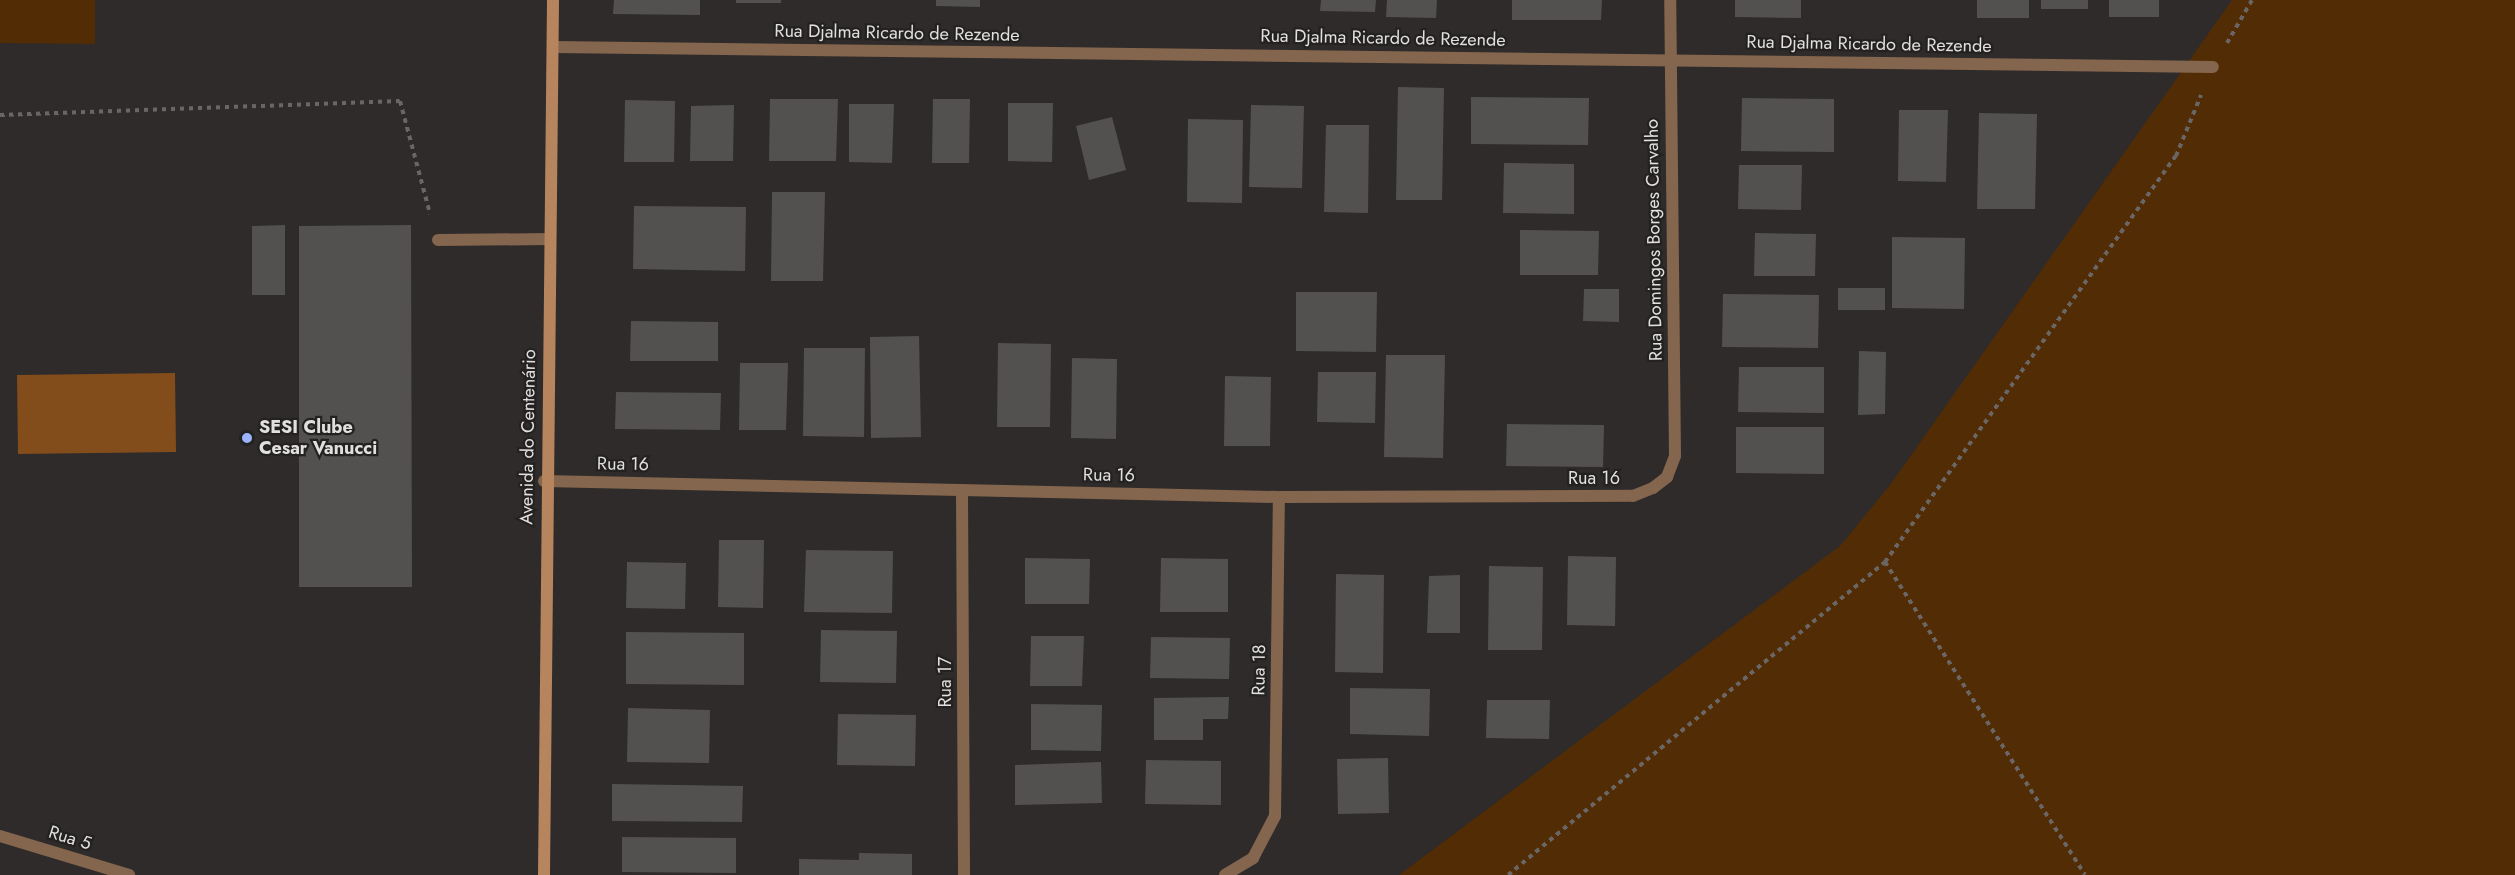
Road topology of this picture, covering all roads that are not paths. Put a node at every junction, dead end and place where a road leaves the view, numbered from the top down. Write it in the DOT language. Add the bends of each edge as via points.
graph roads {
  1 [pos="553,0"];
  2 [pos="1670,0"];
  3 [pos="553,47"];
  4 [pos="1670,59"];
  5 [pos="2213,67"];
  6 [pos="549,239"];
  7 [pos="438,240"];
  8 [pos="1666,477"];
  9 [pos="544,480"];
  10 [pos="962,490"];
  11 [pos="1279,496"];
  12 [pos="0,836"];
  13 [pos="129,875"];
  14 [pos="544,875"];
  15 [pos="964,875"];
  16 [pos="1225,875"];
  1 -- 3 [label="street, Avenida do Centenário"];
  2 -- 4 [label="street, Rua Domingos Borges Carvalho"];
  3 -- 4 [label="street, Rua Djalma Ricardo de Rezende"];
  3 -- 6 [label="street, Avenida do Centenário"];
  4 -- 5 [label="street, Rua Djalma Ricardo de Rezende"];
  4 -- 8 [label="street, Rua Domingos Borges Carvalho" via="1675,456"];
  6 -- 7 [label="street"];
  6 -- 9 [label="street, Avenida do Centenário"];
  8 -- 11 [label="street, Rua 16" via="1633,496"];
  9 -- 10 [label="street, Rua 16"];
  9 -- 14 [label="street, Avenida do Centenário"];
  10 -- 11 [label="street, Rua 16"];
  10 -- 15 [label="street, Rua 17"];
  11 -- 16 [label="street, Rua 18" via="1275,816 1266,842 1253,858"];
  12 -- 13 [label="street, Rua 5"];
}
